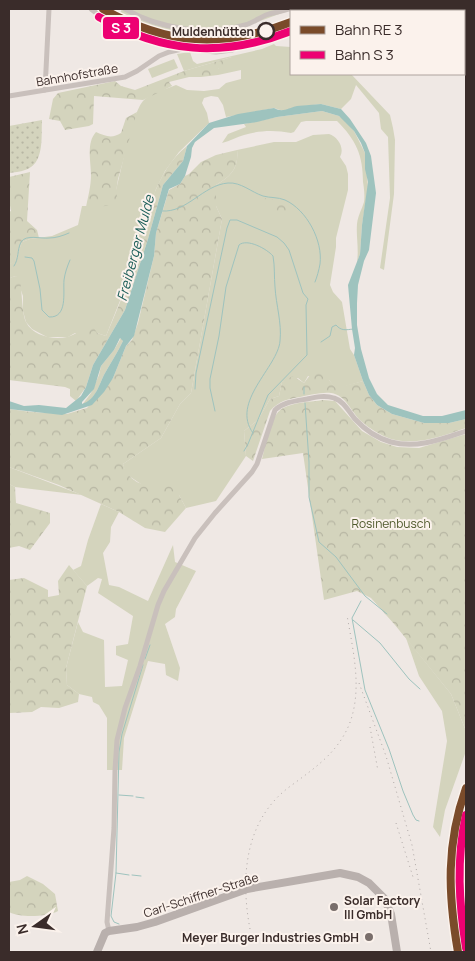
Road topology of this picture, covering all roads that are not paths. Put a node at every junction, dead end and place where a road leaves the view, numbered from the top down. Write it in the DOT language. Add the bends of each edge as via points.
graph roads {
  1 [pos="49,9"];
  2 [pos="91,9"];
  3 [pos="125,9"];
  4 [pos="289,9"];
  5 [pos="182,49"];
  6 [pos="232,50"];
  7 [pos="45,90"];
  8 [pos="9,96"];
  9 [pos="466,431"];
  10 [pos="109,931"];
  11 [pos="97,952"];
  12 [pos="397,952"];
  1 -- 7 [label="street"];
  2 -- 5 [label="street" via="133,35"];
  3 -- 4 [label="street" via="169,25 211,29 245,25"];
  5 -- 6 [label="street, Bahnhofstraße"];
  5 -- 7 [label="street, Bahnhofstraße" via="159,56 125,77"];
  7 -- 8 [label="street, Bahnhofstraße"];
  9 -- 10 [label="street" via="425,443 406,444 390,442 368,432 342,402 332,397 287,403 274,410 252,472 195,538 164,591 125,708 116,756"];
  10 -- 11 [label="main road"];
  10 -- 12 [label="main road, Carl-Schiffner-Straße" via="155,922 247,889 340,873 369,882 384,898 391,914"];
}
